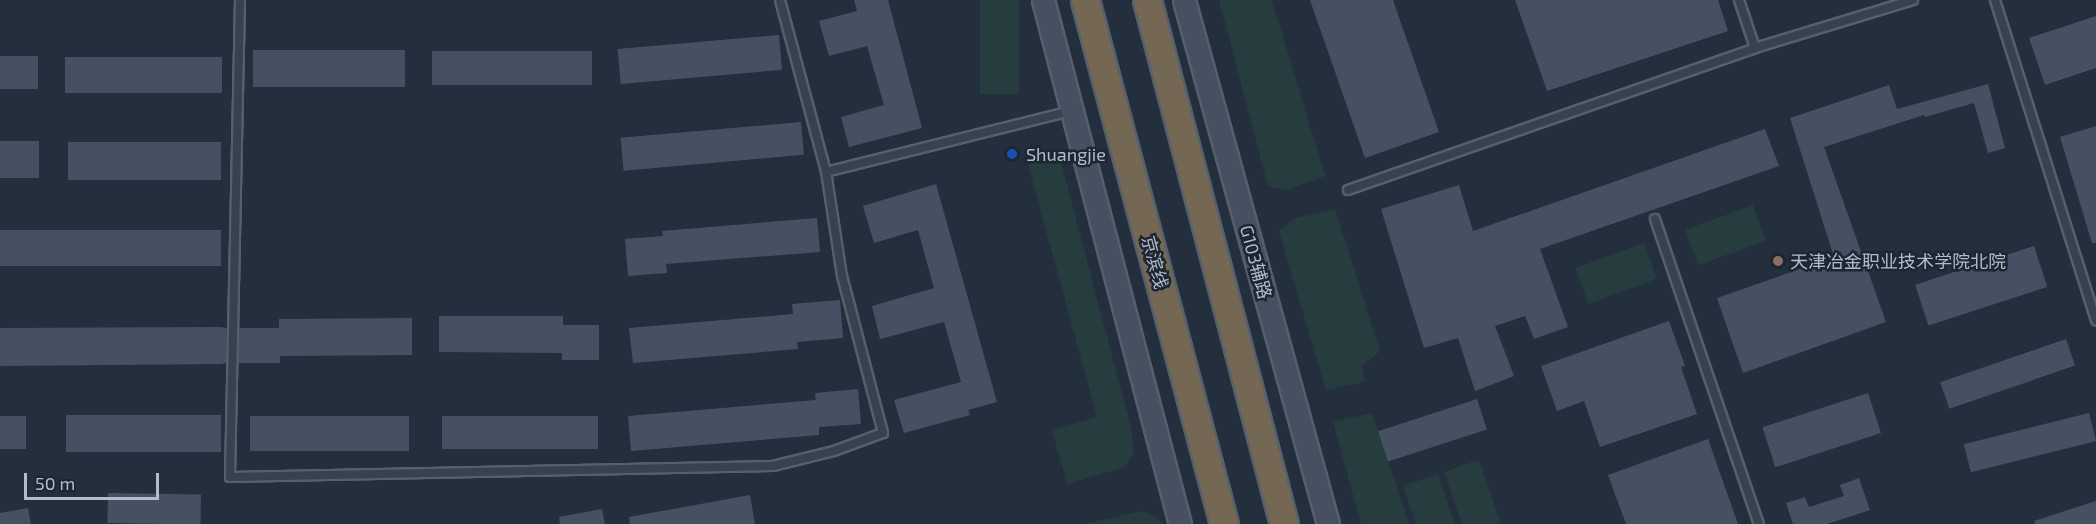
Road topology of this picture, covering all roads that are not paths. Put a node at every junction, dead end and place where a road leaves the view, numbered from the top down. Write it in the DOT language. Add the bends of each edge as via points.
graph roads {
  1 [pos="240,0"];
  2 [pos="780,0"];
  3 [pos="1043,0"];
  4 [pos="1085,0"];
  5 [pos="1147,0"];
  6 [pos="1184,0"];
  7 [pos="1739,0"];
  8 [pos="1912,0"];
  9 [pos="1995,0"];
  10 [pos="1755,48"];
  11 [pos="1072,111"];
  12 [pos="826,172"];
  13 [pos="1348,190"];
  14 [pos="1655,219"];
  15 [pos="2096,320"];
  16 [pos="1180,524"];
  17 [pos="1224,524"];
  18 [pos="1284,524"];
  19 [pos="1328,524"];
  20 [pos="1759,524"];
  1 -- 12 [label="lane" via="230,477 773,465 834,452 883,433 842,276"];
  2 -- 12 [label="lane"];
  3 -- 11 [label="street"];
  4 -- 17 [label="highway, 京滨线"];
  5 -- 18 [label="highway"];
  6 -- 19 [label="street, G103辅路"];
  7 -- 10 [label="lane"];
  8 -- 10 [label="lane"];
  9 -- 15 [label="lane"];
  10 -- 13 [label="lane"];
  11 -- 12 [label="lane"];
  11 -- 16 [label="street"];
  14 -- 20 [label="lane"];
}
